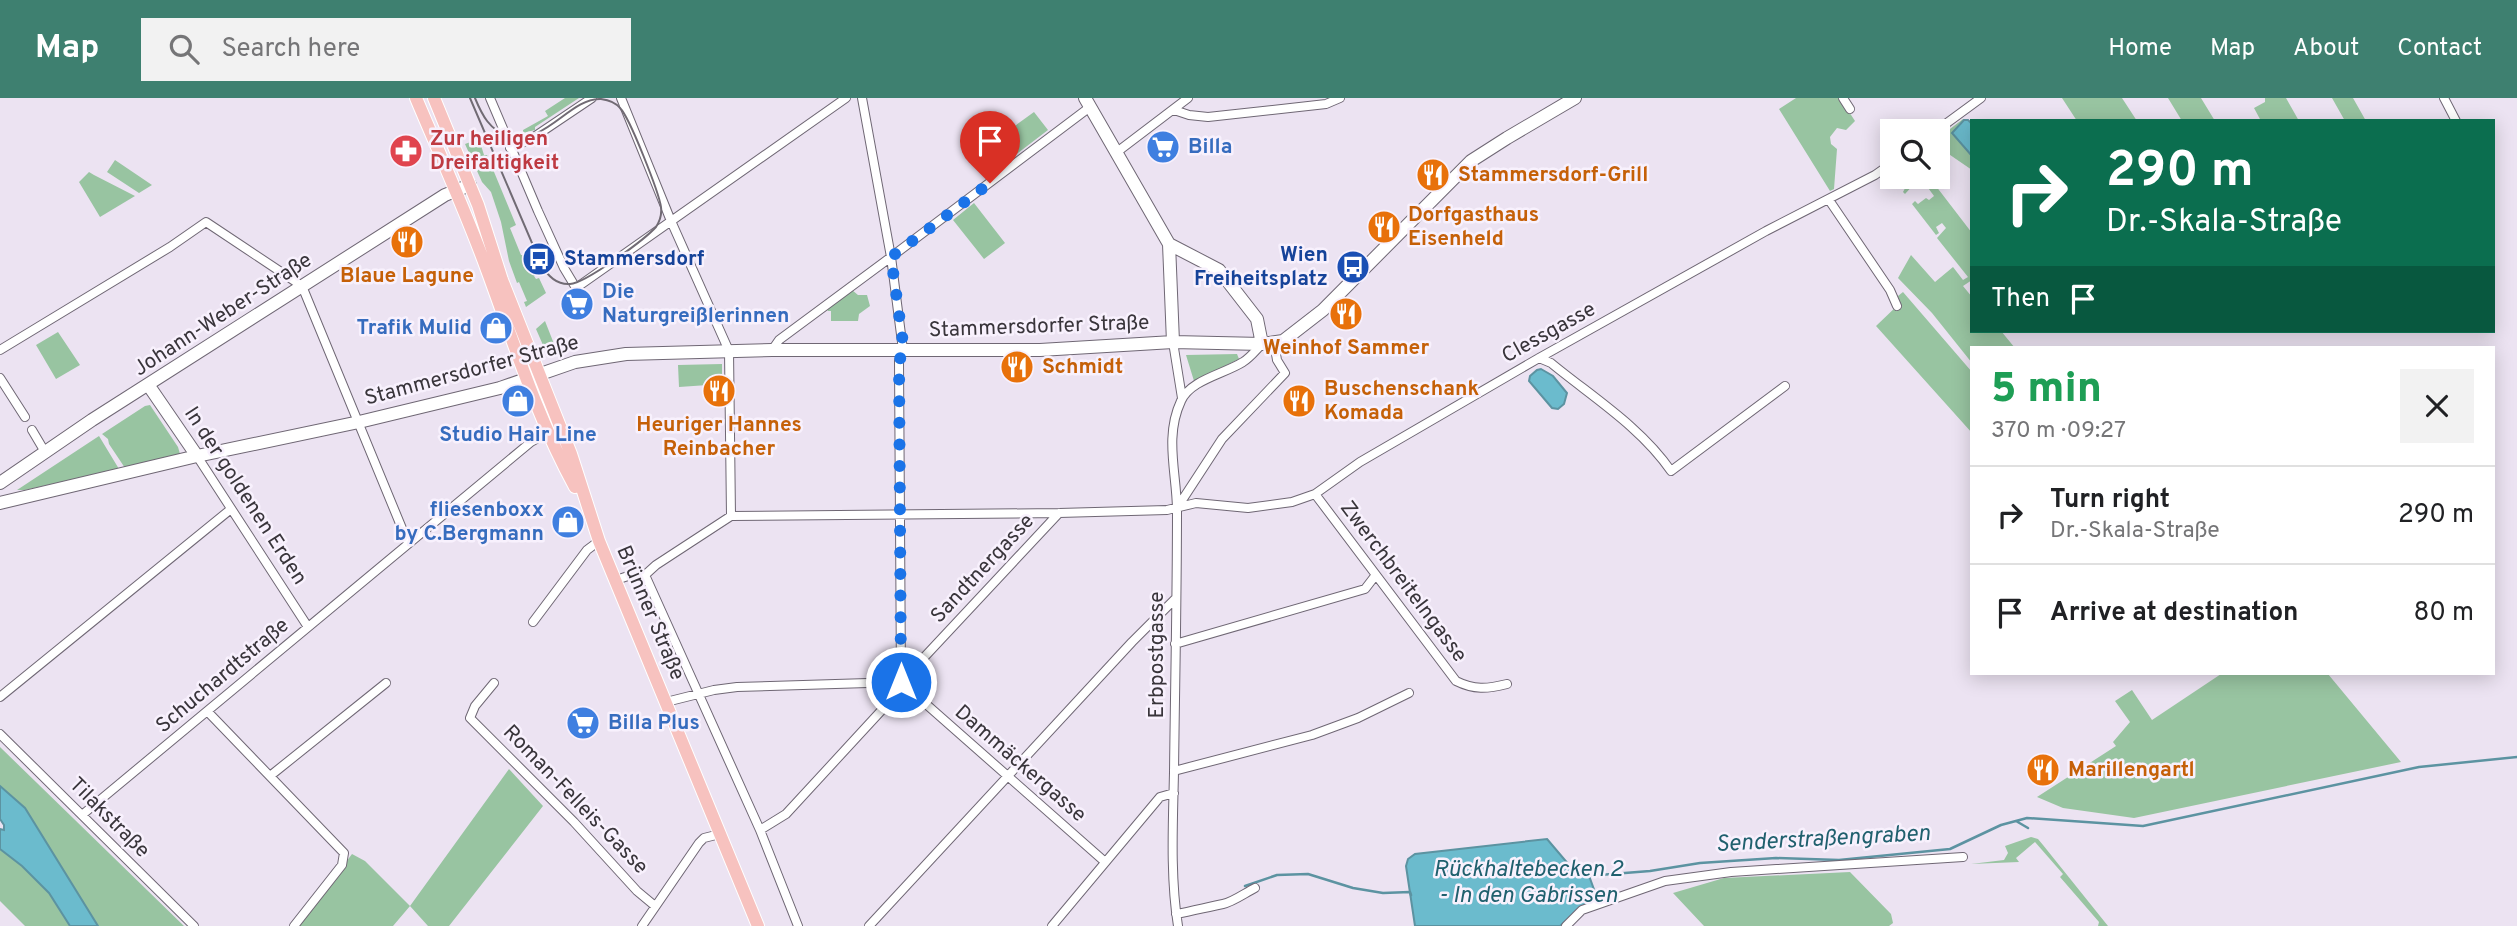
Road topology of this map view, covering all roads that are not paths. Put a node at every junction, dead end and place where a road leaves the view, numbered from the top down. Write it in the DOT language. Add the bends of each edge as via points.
graph roads {
  1 [pos="416,98"];
  2 [pos="434,98"];
  3 [pos="490,98"];
  4 [pos="592,98"];
  5 [pos="621,98"];
  6 [pos="846,98"];
  7 [pos="862,98"];
  8 [pos="1188,98"];
  9 [pos="1340,98"];
  10 [pos="1575,98"];
  11 [pos="1843,98"];
  12 [pos="1981,98"];
  13 [pos="2444,98"];
  14 [pos="1088,102"];
  15 [pos="1850,109"];
  16 [pos="1174,110"];
  17 [pos="2455,119"];
  18 [pos="1950,121"];
  19 [pos="510,148"];
  20 [pos="1117,152"];
  21 [pos="1880,171"];
  22 [pos="470,185"];
  23 [pos="456,191"];
  24 [pos="1829,200"];
  25 [pos="671,221"];
  26 [pos="1169,244"];
  27 [pos="891,257"];
  28 [pos="302,286"];
  29 [pos="1898,306"];
  30 [pos="1173,342"];
  31 [pos="1268,343"];
  32 [pos="0,350"];
  33 [pos="772,350"];
  34 [pos="904,350"];
  35 [pos="729,351"];
  36 [pos="1539,358"];
  37 [pos="540,374"];
  38 [pos="0,378"];
  39 [pos="527,379"];
  40 [pos="149,386"];
  41 [pos="1785,386"];
  42 [pos="1182,398"];
  43 [pos="25,417"];
  44 [pos="359,422"];
  45 [pos="32,430"];
  46 [pos="549,432"];
  47 [pos="45,453"];
  48 [pos="197,456"];
  49 [pos="0,483"];
  50 [pos="1315,494"];
  51 [pos="0,503"];
  52 [pos="587,508"];
  53 [pos="1177,508"];
  54 [pos="231,509"];
  55 [pos="1059,513"];
  56 [pos="731,516"];
  57 [pos="900,516"];
  58 [pos="599,541"];
  59 [pos="408,544"];
  60 [pos="645,575"];
  61 [pos="1376,576"];
  62 [pos="616,580"];
  63 [pos="1175,599"];
  64 [pos="533,622"];
  65 [pos="308,627"];
  66 [pos="1175,644"];
  67 [pos="901,682"];
  68 [pos="386,683"];
  69 [pos="494,683"];
  70 [pos="1507,684"];
  71 [pos="1409,693"];
  72 [pos="699,694"];
  73 [pos="0,697"];
  74 [pos="667,702"];
  75 [pos="208,712"];
  76 [pos="0,734"];
  77 [pos="1174,771"];
  78 [pos="270,776"];
  79 [pos="1007,776"];
  80 [pos="1174,793"];
  81 [pos="82,815"];
  82 [pos="760,830"];
  83 [pos="720,834"];
  84 [pos="1963,857"];
  85 [pos="1104,861"];
  86 [pos="1255,888"];
  87 [pos="656,906"];
  88 [pos="1176,914"];
  89 [pos="194,926"];
  90 [pos="294,926"];
  91 [pos="642,926"];
  92 [pos="758,926"];
  93 [pos="798,926"];
  94 [pos="869,926"];
  95 [pos="1052,926"];
  96 [pos="1178,926"];
  97 [pos="1566,926"];
  1 -- 23 [label="main road, Brünner Straße"];
  2 -- 22 [label="main road, Brünner Straße"];
  3 -- 19 [label="street"];
  4 -- 19 [label="street"];
  5 -- 25 [label="street"];
  6 -- 25 [label="street"];
  7 -- 27 [label="street"];
  8 -- 16 [label="street"];
  9 -- 16 [label="street" via="1326,104 1208,117"];
  10 -- 31 [label="main road" via="1471,161 1323,310 1283,341"];
  11 -- 15 [label="street"];
  12 -- 18 [label="street"];
  13 -- 17 [label="street"];
  14 -- 20 [label="main road"];
  14 -- 27 [label="street"];
  16 -- 20 [label="street"];
  19 -- 25 [label="street" via="576,288"];
  20 -- 26 [label="main road"];
  21 -- 24 [label="street, Clessgasse"];
  22 -- 23 [label="main road, Johann-Weber-Straße"];
  22 -- 37 [label="main road, Brünner Straße"];
  23 -- 28 [label="main road, Johann-Weber-Straße"];
  23 -- 39 [label="main road, Brünner Straße"];
  24 -- 29 [label="street"];
  24 -- 36 [label="street, Clessgasse"];
  25 -- 35 [label="street"];
  26 -- 30 [label="main road"];
  26 -- 31 [label="main road" via="1219,271 1257,319"];
  27 -- 33 [label="street" via="779,340"];
  27 -- 34 [label="street"];
  28 -- 32 [label="street" via="206,222"];
  28 -- 40 [label="main road, Johann-Weber-Straße"];
  28 -- 44 [label="street"];
  30 -- 31 [label="main road, Stammersdorfer Straße"];
  30 -- 34 [label="main road, Stammersdorfer Straße" via="1040,350"];
  30 -- 42 [label="street"];
  31 -- 42 [label="street"];
  31 -- 53 [label="street" via="1285,373 1222,439"];
  33 -- 34 [label="main road, Stammersdorfer Straße"];
  33 -- 35 [label="main road, Stammersdorfer Straße"];
  34 -- 57 [label="street" via="899,361"];
  35 -- 37 [label="main road, Stammersdorfer Straße" via="626,354 575,362"];
  35 -- 56 [label="street"];
  36 -- 41 [label="street" via="1635,431 1671,471"];
  36 -- 50 [label="street, Clessgasse" via="1360,462"];
  37 -- 39 [label="main road, Stammersdorfer Straße"];
  37 -- 52 [label="main road, Brünner Straße"];
  38 -- 43 [label="street"];
  39 -- 44 [label="main road, Stammersdorfer Straße"];
  39 -- 46 [label="main road, Brünner Straße"];
  40 -- 47 [label="main road, Johann-Weber-Straße"];
  40 -- 48 [label="main road, In der goldenen Erden"];
  42 -- 53 [label="street, Erbpostgasse" via="1172,423"];
  44 -- 48 [label="main road, Stammersdorfer Straße"];
  44 -- 59 [label="street"];
  45 -- 47 [label="street"];
  46 -- 52 [label="main road, Brünner Straße"];
  46 -- 59 [label="street, Schuchardtstraße"];
  47 -- 49 [label="main road, Johann-Weber-Straße"];
  48 -- 51 [label="main road, Stammersdorfer Straße"];
  48 -- 54 [label="street, In der goldenen Erden"];
  50 -- 53 [label="street, Clessgasse" via="1248,508 1196,503"];
  50 -- 61 [label="street, Zwerchbreitelngasse"];
  52 -- 58 [label="main road, Brünner Straße"];
  53 -- 55 [label="street, Clessgasse"];
  53 -- 63 [label="street, Erbpostgasse"];
  54 -- 65 [label="street, In der goldenen Erden"];
  54 -- 73 [label="street"];
  55 -- 57 [label="street, Clessgasse"];
  55 -- 67 [label="street, Sandtnergasse"];
  56 -- 57 [label="street, Clessgasse"];
  56 -- 60 [label="street"];
  57 -- 67 [label="street"];
  58 -- 62 [label="main road, Brünner Straße"];
  58 -- 64 [label="street" via="587,550"];
  59 -- 65 [label="street, Schuchardtstraße"];
  60 -- 62 [label="street"];
  60 -- 72 [label="street, Brünner Straße"];
  61 -- 66 [label="street" via="1365,589"];
  61 -- 70 [label="street, Zwerchbreitelngasse" via="1456,681 1485,690"];
  62 -- 74 [label="main road, Brünner Straße"];
  63 -- 66 [label="street, Erbpostgasse"];
  63 -- 79 [label="street"];
  65 -- 75 [label="street, Schuchardtstraße"];
  66 -- 77 [label="street, Erbpostgasse"];
  67 -- 72 [label="street" via="737,687"];
  67 -- 79 [label="street, Dammäckergasse"];
  67 -- 82 [label="street, Sandtnergasse" via="892,699 786,814"];
  68 -- 78 [label="street"];
  69 -- 87 [label="street, Roman-Felleis-Gasse" via="470,718"];
  71 -- 77 [label="street" via="1312,735"];
  72 -- 74 [label="street"];
  72 -- 82 [label="street, Brünner Straße"];
  74 -- 83 [label="main road, Brünner Straße"];
  75 -- 78 [label="street"];
  75 -- 81 [label="street, Schuchardtstraße"];
  76 -- 81 [label="street, Tilakstraße"];
  77 -- 80 [label="street, Erbpostgasse"];
  78 -- 90 [label="street" via="344,853 342,865"];
  79 -- 85 [label="street, Dammäckergasse"];
  79 -- 94 [label="street"];
  80 -- 85 [label="street" via="1160,797"];
  80 -- 88 [label="street, Erbpostgasse"];
  81 -- 89 [label="street, Tilakstraße"];
  82 -- 93 [label="street, Brünner Straße"];
  83 -- 87 [label="street" via="698,843"];
  83 -- 92 [label="main road, Brünner Straße"];
  84 -- 97 [label="street" via="1731,872 1665,881 1582,911"];
  85 -- 95 [label="street"];
  86 -- 88 [label="street" via="1223,904"];
  87 -- 91 [label="street"];
  88 -- 96 [label="street, Erbpostgasse"];
}
